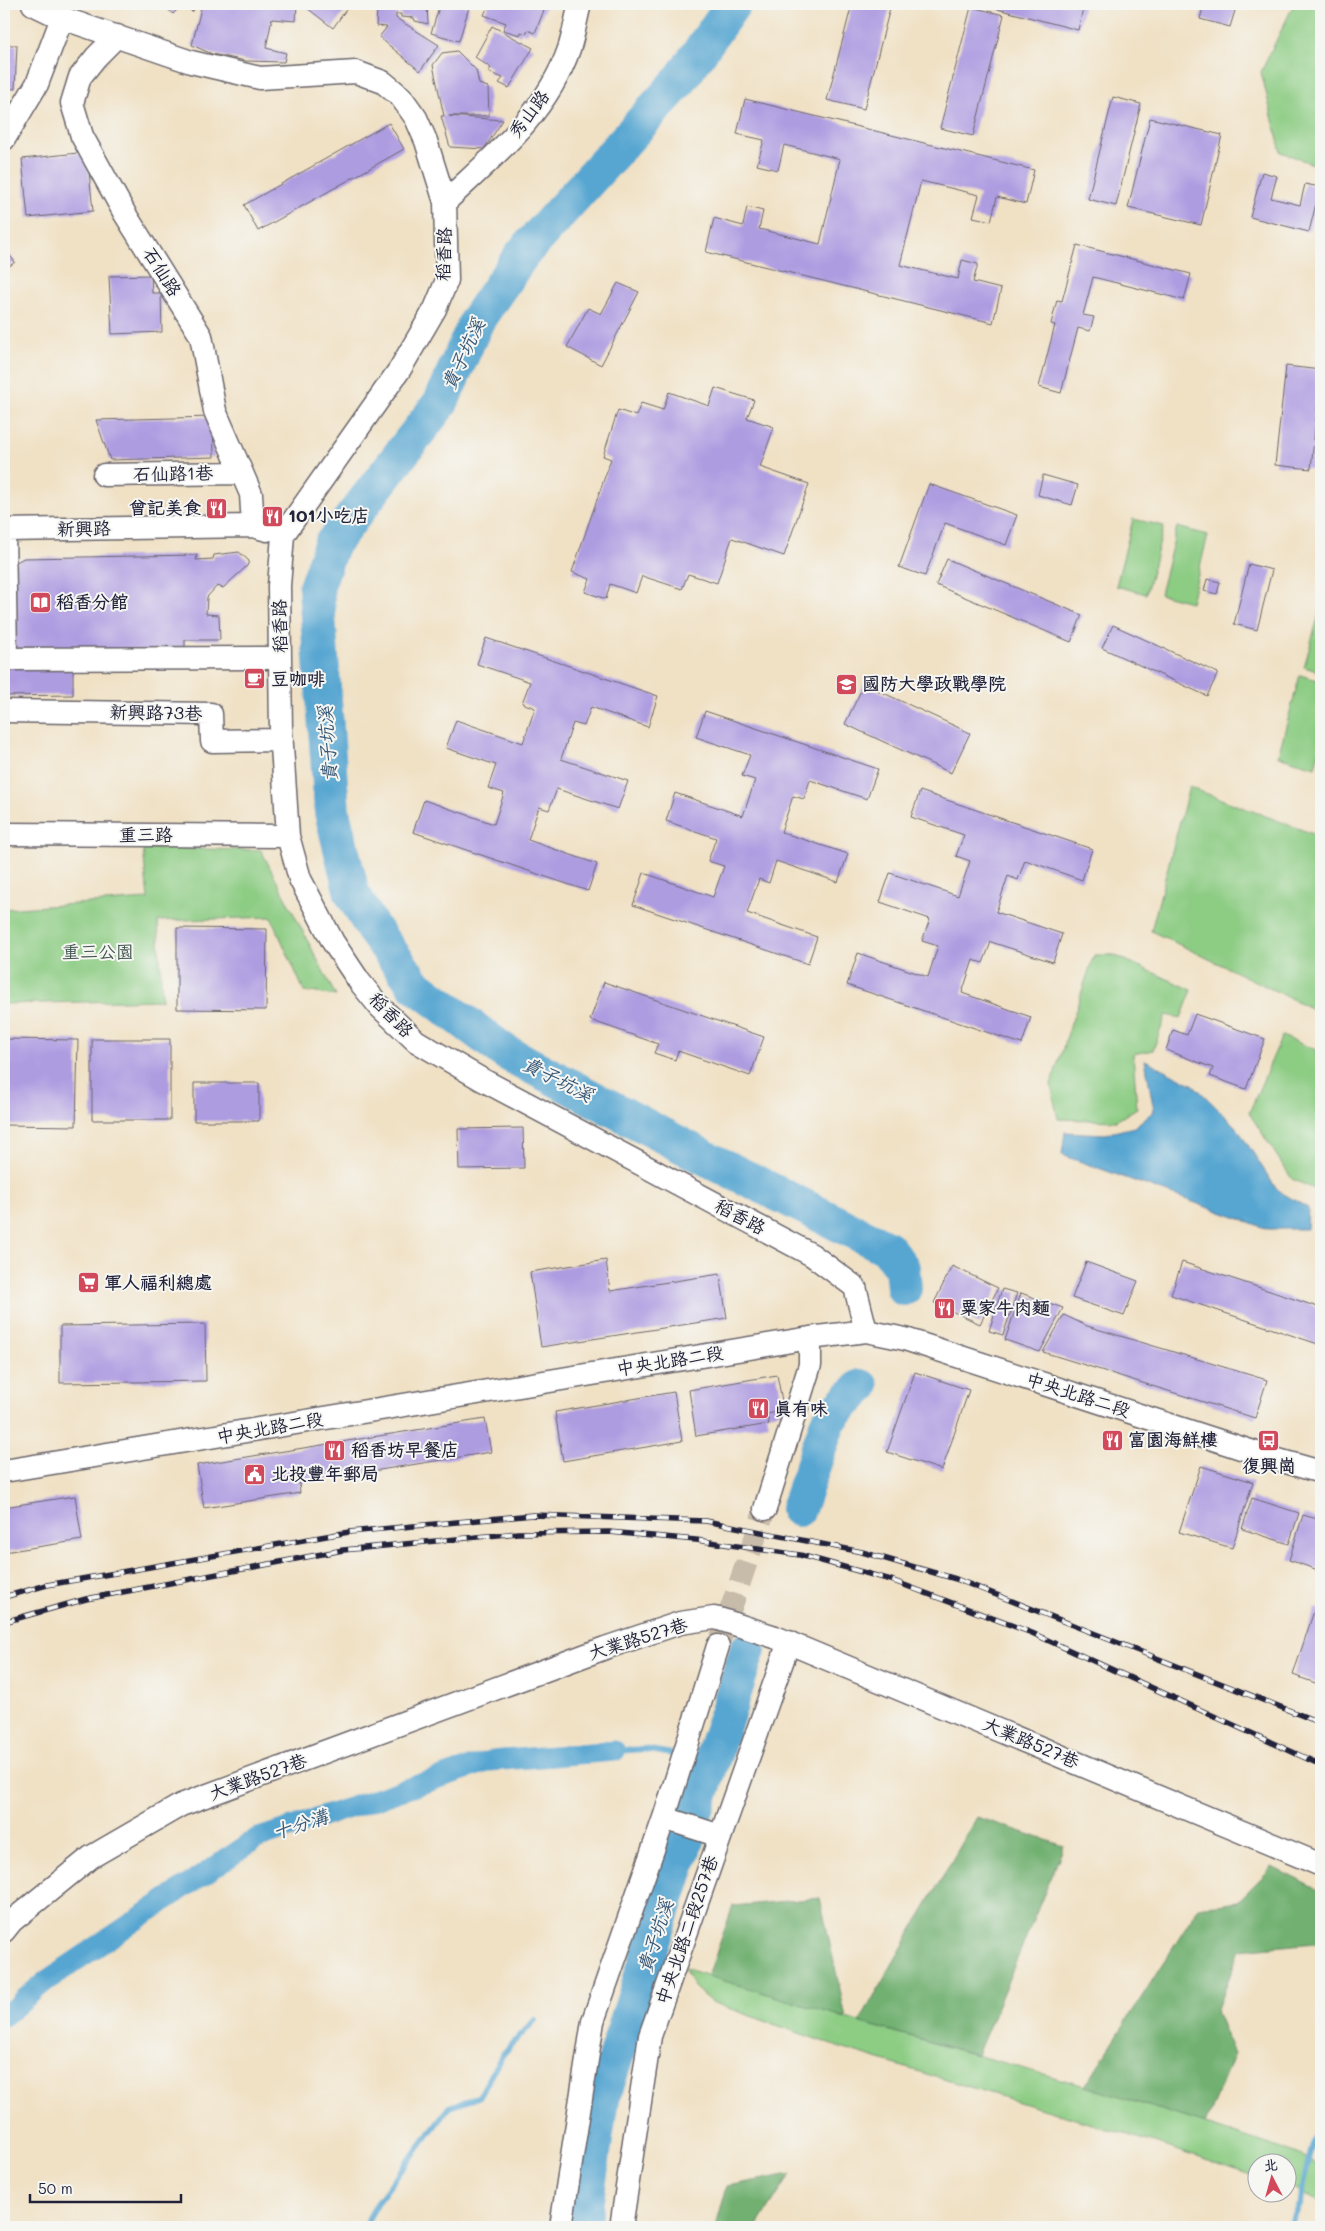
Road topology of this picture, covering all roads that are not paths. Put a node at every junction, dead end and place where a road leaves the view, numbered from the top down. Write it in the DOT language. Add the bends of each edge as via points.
graph roads {
  1 [pos="33,4"];
  2 [pos="580,4"];
  3 [pos="62,18"];
  4 [pos="117,36"];
  5 [pos="4,139"];
  6 [pos="445,202"];
  7 [pos="242,472"];
  8 [pos="104,475"];
  9 [pos="253,526"];
  10 [pos="4,530"];
  11 [pos="283,535"];
  12 [pos="280,658"];
  13 [pos="4,711"];
  14 [pos="282,740"];
  15 [pos="4,834"];
  16 [pos="288,836"];
  17 [pos="866,1331"];
  18 [pos="810,1338"];
  19 [pos="4,1471"];
  20 [pos="1321,1472"];
  21 [pos="765,1509"];
  22 [pos="782,1639"];
  23 [pos="718,1646"];
  24 [pos="664,1818"];
  25 [pos="720,1836"];
  26 [pos="1321,1865"];
  27 [pos="4,1930"];
  28 [pos="561,2227"];
  29 [pos="621,2227"];
  1 -- 3 [label="street, 稻香路"];
  2 -- 6 [label="street, 秀山路" via="569,49 550,87 525,125"];
  3 -- 4 [label="street, 稻香路"];
  3 -- 5 [label="street" via="37,84"];
  4 -- 6 [label="street, 稻香路" via="191,62 260,78 356,72 383,82 401,97 416,118"];
  4 -- 7 [label="street, 石仙路" via="80,77 72,103 82,136 125,214 201,336 215,412"];
  6 -- 11 [label="street, 稻香路" via="447,280 435,309 400,369"];
  7 -- 8 [label="street, 石仙路1巷"];
  7 -- 9 [label="street, 石仙路" via="251,494"];
  9 -- 10 [label="street, 新興路"];
  9 -- 11 [label="street, 新興路"];
  10 -- 12 [label="street" via="6,660"];
  11 -- 12 [label="street, 稻香路" via="279,586"];
  12 -- 14 [label="street, 稻香路"];
  13 -- 14 [label="street, 新興路73巷" via="211,714 212,740"];
  14 -- 16 [label="street, 稻香路"];
  15 -- 16 [label="street, 重三路"];
  16 -- 17 [label="street, 稻香路" via="300,879 333,942 380,1007 416,1041 481,1079 812,1255 855,1287"];
  17 -- 18 [label="street, 中央北路二段"];
  17 -- 20 [label="street, 中央北路二段" via="905,1339"];
  18 -- 19 [label="street, 中央北路二段"];
  18 -- 21 [label="street" via="810,1365"];
  22 -- 25 [label="street, 中央北路二段257巷"];
  22 -- 26 [label="street, 大業路527巷"];
  22 -- 27 [label="street, 大業路527巷, bridge" via="714,1618 680,1623 181,1805 91,1857"];
  23 -- 24 [label="street"];
  24 -- 25 [label="street"];
  24 -- 28 [label="street" via="593,2022"];
  25 -- 29 [label="street, 中央北路二段257巷" via="650,2036"];
}
